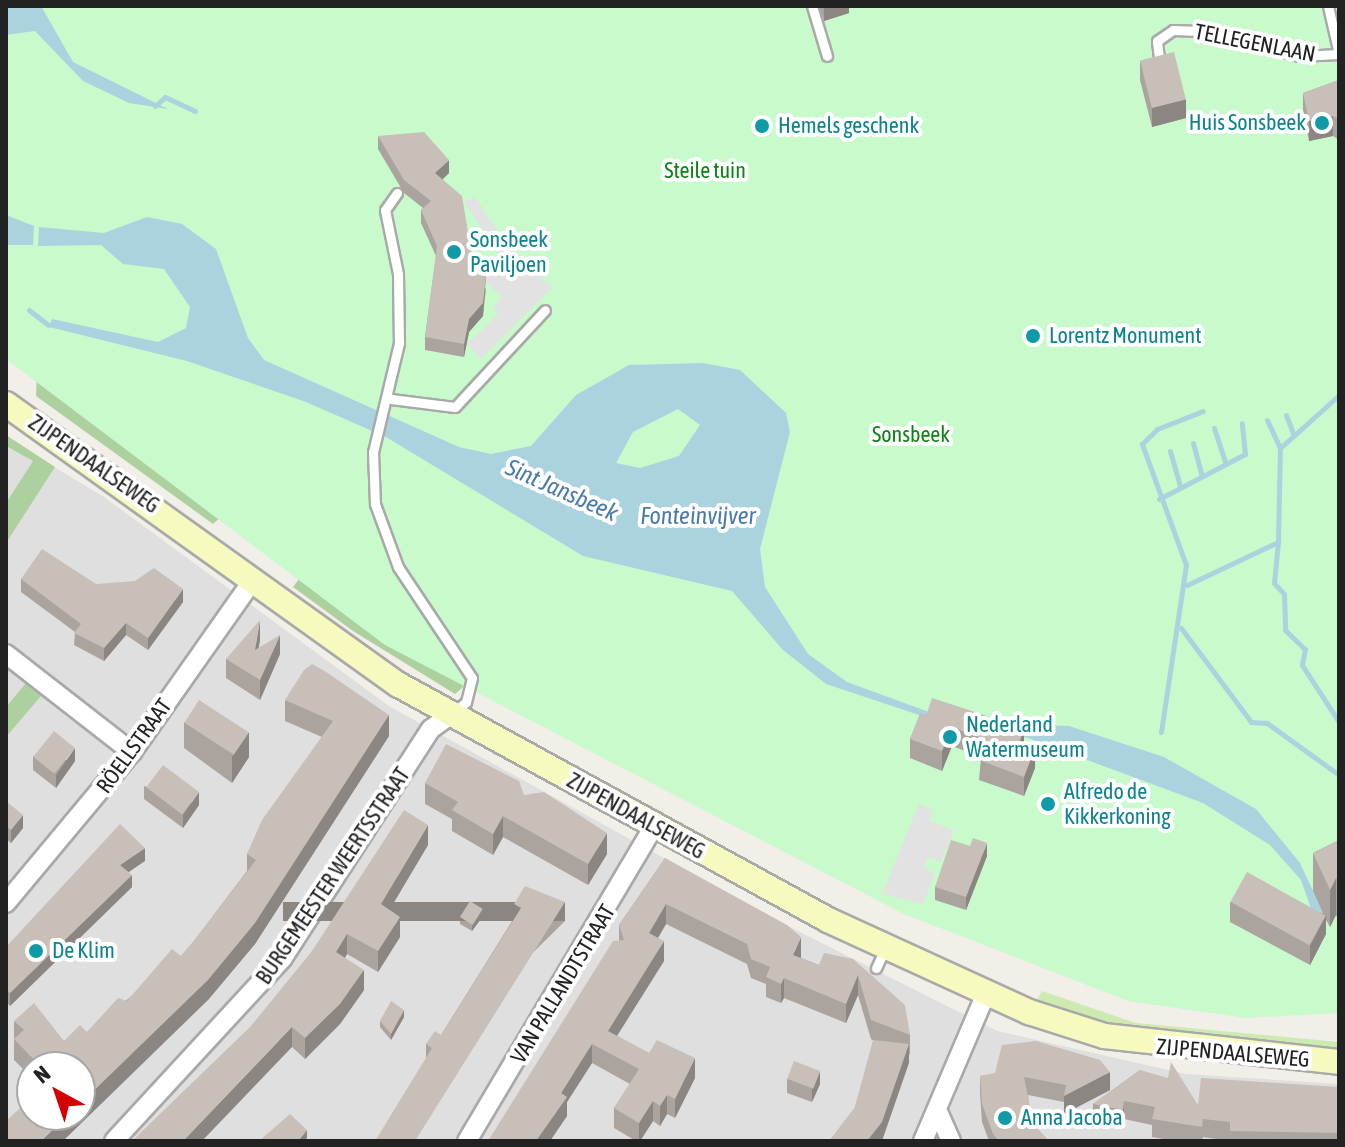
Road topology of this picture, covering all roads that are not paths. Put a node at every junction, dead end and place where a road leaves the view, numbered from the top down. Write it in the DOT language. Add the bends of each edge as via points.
graph roads {
  1 [pos="812,6"];
  2 [pos="1328,6"];
  3 [pos="1339,54"];
  4 [pos="827,56"];
  5 [pos="1160,70"];
  6 [pos="397,193"];
  7 [pos="545,310"];
  8 [pos="391,399"];
  9 [pos="6,404"];
  10 [pos="252,581"];
  11 [pos="6,654"];
  12 [pos="450,715"];
  13 [pos="132,752"];
  14 [pos="654,826"];
  15 [pos="6,903"];
  16 [pos="986,993"];
  17 [pos="1339,1062"];
  18 [pos="939,1114"];
  19 [pos="114,1141"];
  20 [pos="467,1141"];
  21 [pos="923,1141"];
  22 [pos="951,1141"];
  1 -- 4 [label="lane"];
  2 -- 3 [label="lane"];
  3 -- 5 [label="lane, TELLEGENLAAN" via="1299,56 1208,31 1164,31 1156,52"];
  6 -- 8 [label="lane" via="385,210 399,309"];
  7 -- 8 [label="lane" via="455,407"];
  8 -- 12 [label="lane" via="376,434 375,504 387,544 472,678 466,702"];
  9 -- 10 [label="main road, ZIJPENDAALSEWEG"];
  10 -- 12 [label="main road, ZIJPENDAALSEWEG" via="356,658"];
  10 -- 13 [label="street, RÖELLSTRAAT"];
  11 -- 13 [label="street"];
  12 -- 14 [label="main road, ZIJPENDAALSEWEG"];
  12 -- 19 [label="street, BURGEMEESTER WEERTSSTRAAT" via="431,729 282,959"];
  13 -- 15 [label="street, RÖELLSTRAAT"];
  14 -- 16 [label="main road, ZIJPENDAALSEWEG" via="881,957"];
  14 -- 20 [label="street, VAN PALLANDTSTRAAT"];
  16 -- 17 [label="main road, ZIJPENDAALSEWEG" via="1140,1043"];
  16 -- 18 [label="street"];
  18 -- 21 [label="street"];
  18 -- 22 [label="street"];
}
